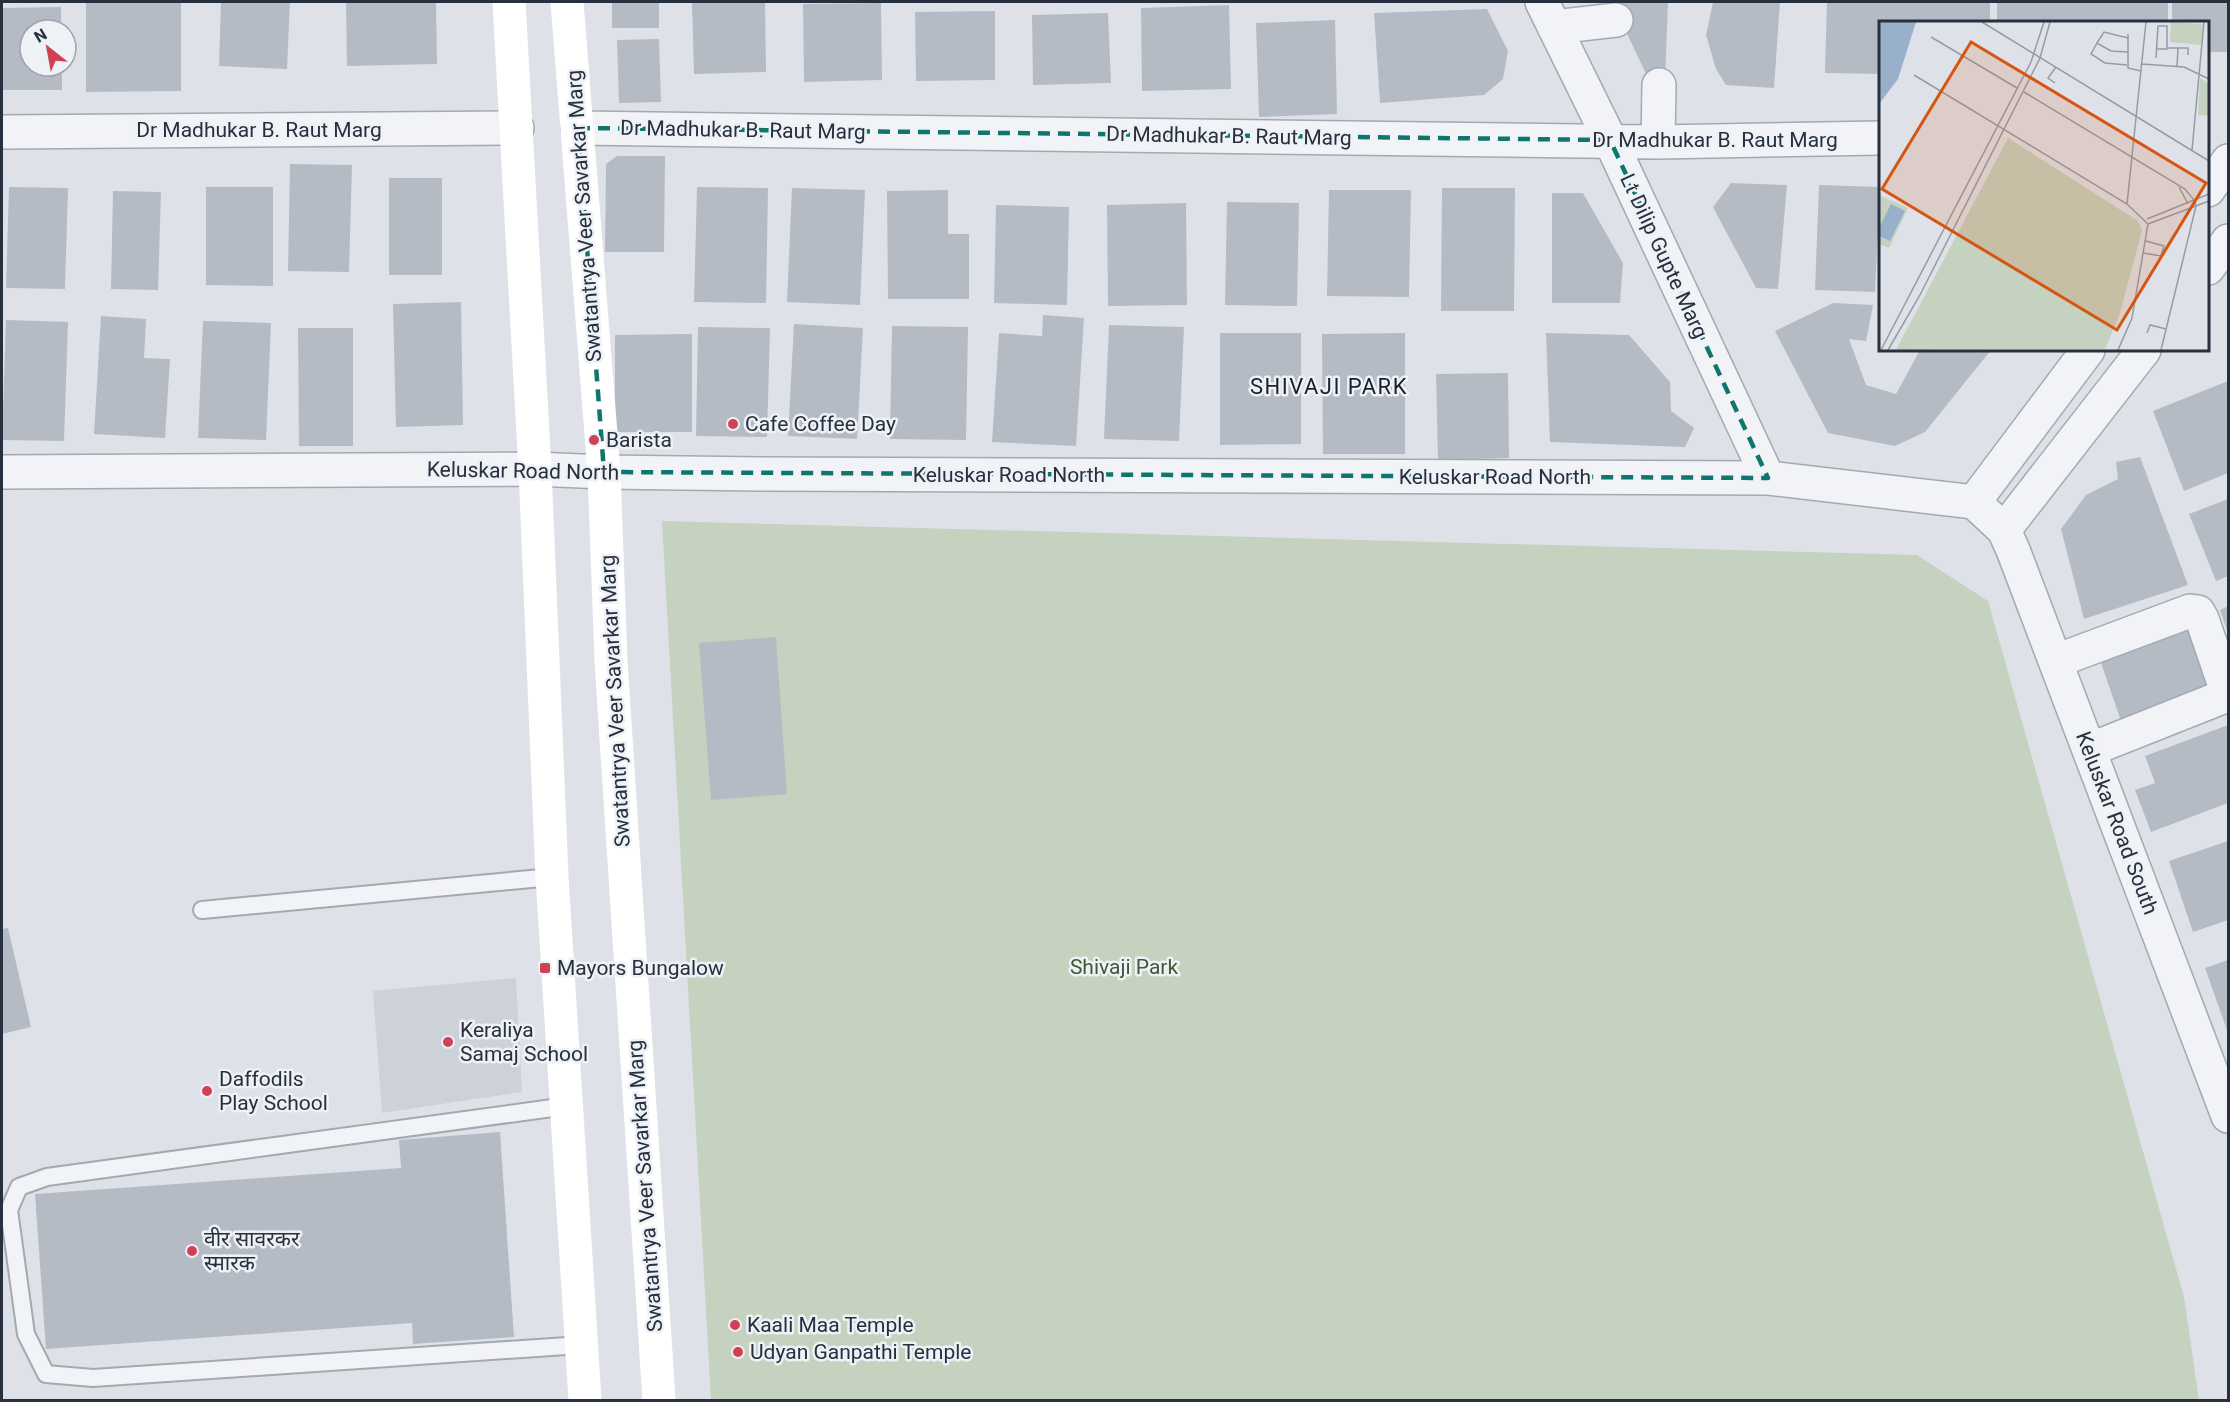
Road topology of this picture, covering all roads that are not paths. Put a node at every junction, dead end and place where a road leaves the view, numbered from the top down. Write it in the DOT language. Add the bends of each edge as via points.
graph roads {
  1 [pos="509,2"];
  2 [pos="567,2"];
  3 [pos="1548,14"];
  4 [pos="1616,20"];
  5 [pos="1659,85"];
  6 [pos="518,128"];
  7 [pos="578,128"];
  8 [pos="2,132"];
  9 [pos="1879,138"];
  10 [pos="1610,140"];
  11 [pos="1658,142"];
  12 [pos="2087,351"];
  13 [pos="2143,351"];
  14 [pos="535,470"];
  15 [pos="2,472"];
  16 [pos="604,472"];
  17 [pos="1768,478"];
  18 [pos="1974,502"];
  19 [pos="2004,530"];
  20 [pos="2056,661"];
  21 [pos="2089,750"];
  22 [pos="552,877"];
  23 [pos="202,910"];
  24 [pos="567,1106"];
  25 [pos="2229,1116"];
  26 [pos="581,1345"];
  27 [pos="585,1401"];
  28 [pos="658,1401"];
  1 -- 6 [label="main road"];
  2 -- 7 [label="main road, Swatantrya Veer Savarkar Marg"];
  3 -- 4 [label="street"];
  3 -- 10 [label="street, Lt Dilip Gupte Marg"];
  5 -- 11 [label="street"];
  6 -- 8 [label="street, Dr Madhukar B. Raut Marg"];
  6 -- 14 [label="main road"];
  7 -- 10 [label="street, Dr Madhukar B. Raut Marg"];
  7 -- 16 [label="main road, Swatantrya Veer Savarkar Marg"];
  9 -- 11 [label="street, Dr Madhukar B. Raut Marg"];
  10 -- 11 [label="street, Dr Madhukar B. Raut Marg"];
  10 -- 17 [label="street, Lt Dilip Gupte Marg"];
  12 -- 18 [label="street"];
  13 -- 19 [label="street"];
  14 -- 15 [label="street, Keluskar Road North"];
  14 -- 16 [label="street, Keluskar Road North"];
  14 -- 22 [label="main road"];
  16 -- 17 [label="street, Keluskar Road North"];
  16 -- 28 [label="main road, Swatantrya Veer Savarkar Marg" via="611,661"];
  17 -- 18 [label="street, Keluskar Road North"];
  18 -- 19 [label="street"];
  19 -- 20 [label="street, Keluskar Road South"];
  20 -- 21 [label="street, Keluskar Road South"];
  20 -- 21 [label="street" via="2190,611 2198,612 2202,619 2225,696"];
  21 -- 25 [label="street, Keluskar Road South"];
  22 -- 23 [label="lane"];
  22 -- 24 [label="main road"];
  24 -- 26 [label="main road"];
  24 -- 26 [label="lane" via="47,1177 19,1187 9,1210 26,1334 46,1374 93,1378"];
  26 -- 27 [label="main road"];
}
